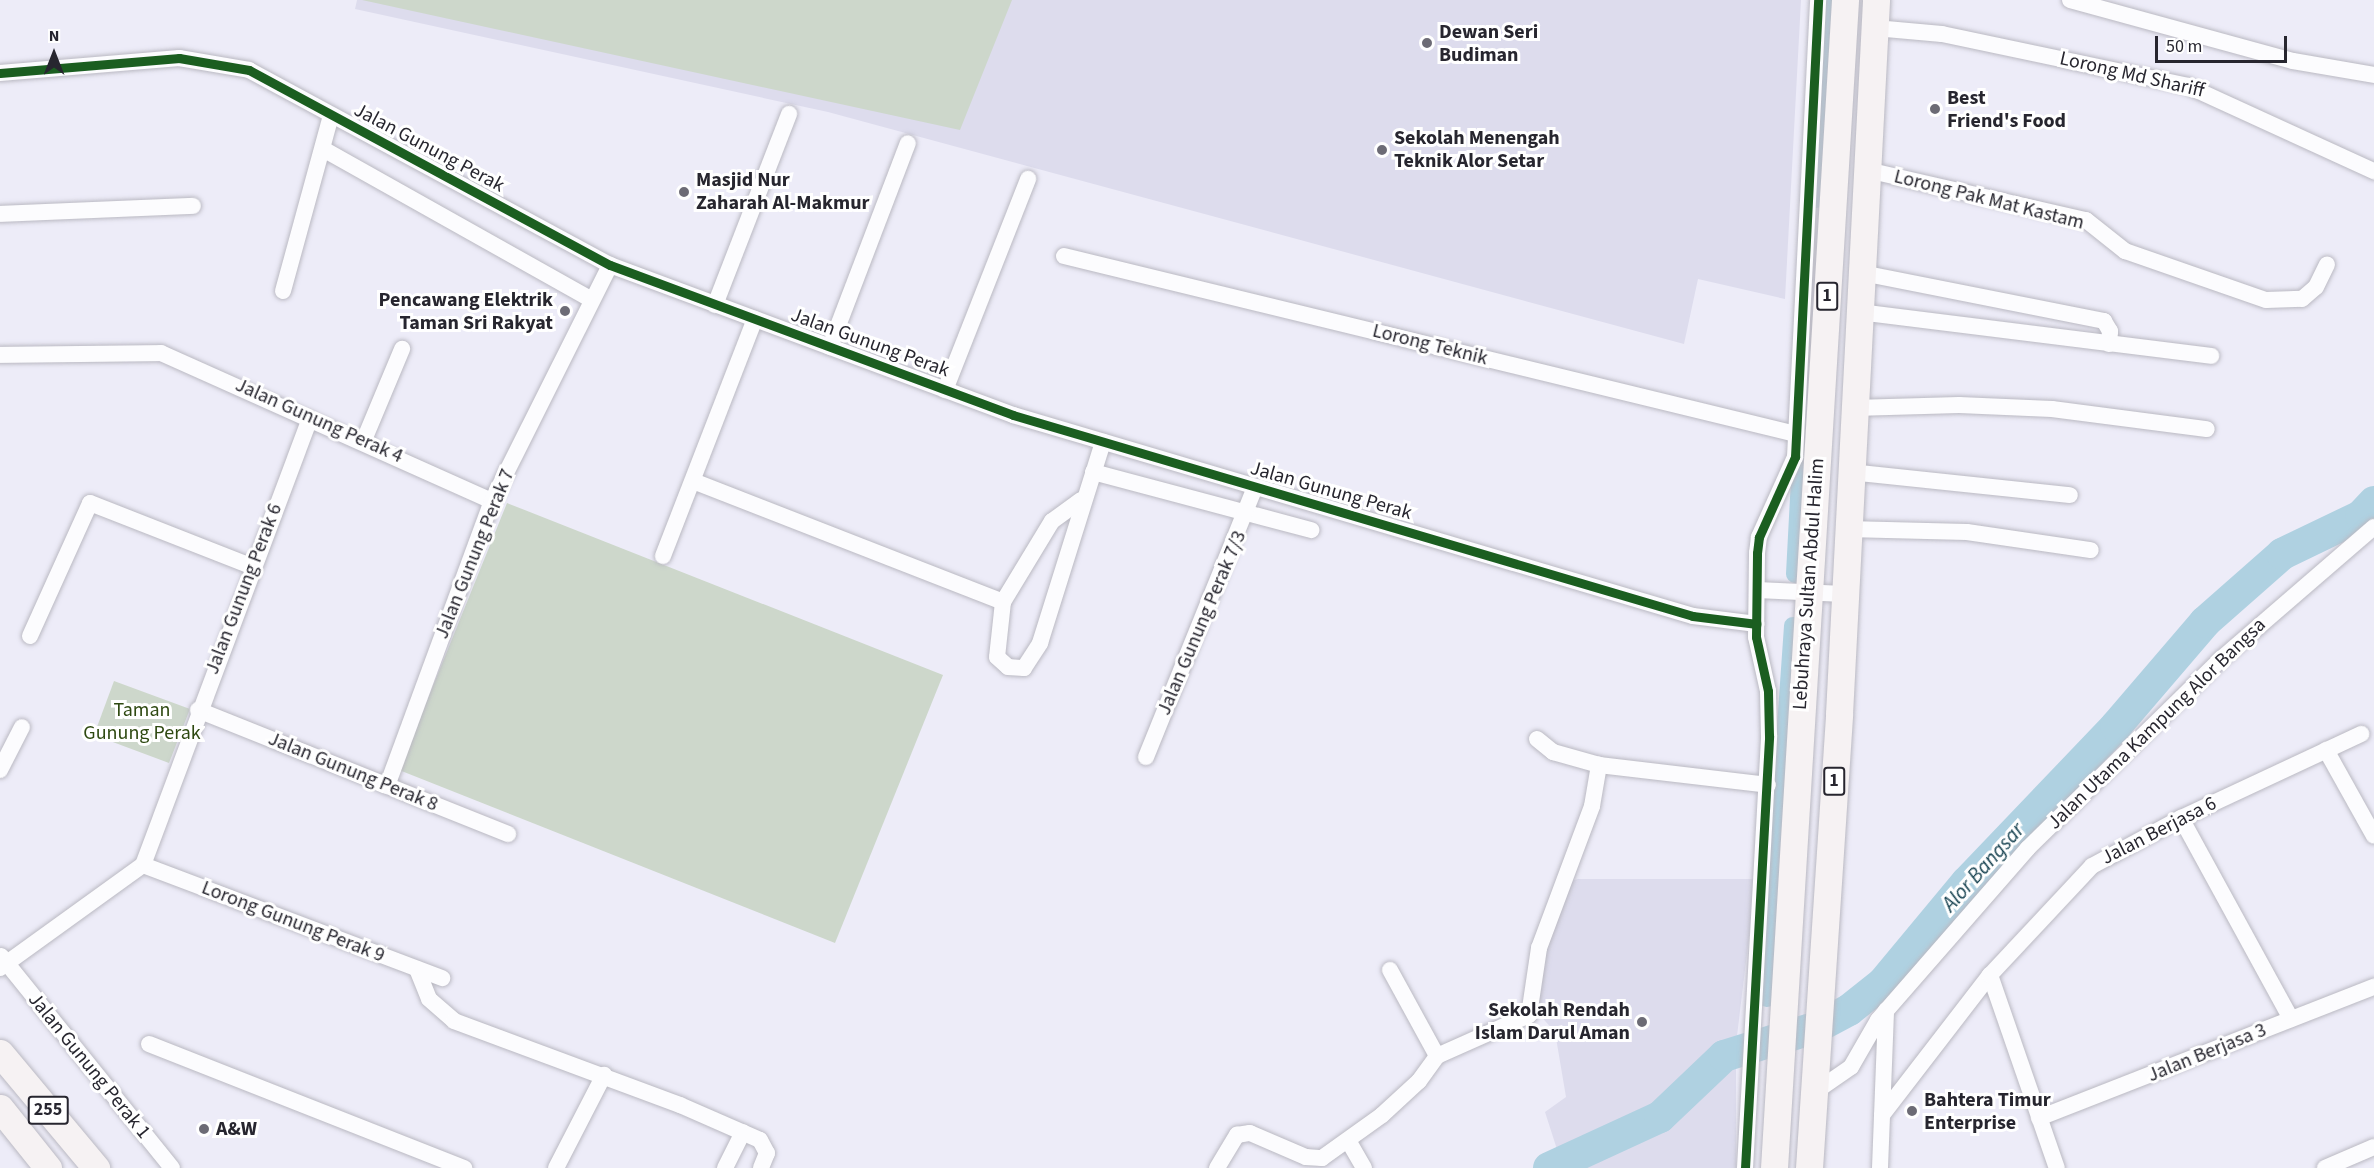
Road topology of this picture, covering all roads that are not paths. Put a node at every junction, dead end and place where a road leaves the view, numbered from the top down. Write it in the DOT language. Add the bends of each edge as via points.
graph roads {
  1 [pos="1818,0"];
  2 [pos="1845,0"];
  3 [pos="1876,0"];
  4 [pos="2070,0"];
  5 [pos="1875,28"];
  6 [pos="0,73"];
  7 [pos="2374,75"];
  8 [pos="789,114"];
  9 [pos="331,116"];
  10 [pos="908,143"];
  11 [pos="323,148"];
  12 [pos="1867,170"];
  13 [pos="2374,171"];
  14 [pos="1028,179"];
  15 [pos="193,206"];
  16 [pos="0,214"];
  17 [pos="1064,256"];
  18 [pos="2327,264"];
  19 [pos="610,266"];
  20 [pos="1862,273"];
  21 [pos="283,291"];
  22 [pos="592,300"];
  23 [pos="715,304"];
  24 [pos="1859,312"];
  25 [pos="755,319"];
  26 [pos="2109,344"];
  27 [pos="830,347"];
  28 [pos="402,349"];
  29 [pos="0,355"];
  30 [pos="2211,356"];
  31 [pos="945,390"];
  32 [pos="1854,408"];
  33 [pos="310,418"];
  34 [pos="2207,429"];
  35 [pos="1796,434"];
  36 [pos="364,440"];
  37 [pos="1103,442"];
  38 [pos="1093,472"];
  39 [pos="1850,472"];
  40 [pos="693,481"];
  41 [pos="1255,487"];
  42 [pos="2070,495"];
  43 [pos="1081,500"];
  44 [pos="492,501"];
  45 [pos="1247,513"];
  46 [pos="2374,527"];
  47 [pos="1847,529"];
  48 [pos="1311,530"];
  49 [pos="2091,550"];
  50 [pos="663,556"];
  51 [pos="251,566"];
  52 [pos="1757,590"];
  53 [pos="1809,592"];
  54 [pos="1844,594"];
  55 [pos="1004,602"];
  56 [pos="1756,624"];
  57 [pos="30,636"];
  58 [pos="198,710"];
  59 [pos="22,727"];
  60 [pos="2361,734"];
  61 [pos="1537,739"];
  62 [pos="2326,750"];
  63 [pos="1146,757"];
  64 [pos="1599,765"];
  65 [pos="0,770"];
  66 [pos="1768,785"];
  67 [pos="387,786"];
  68 [pos="2181,818"];
  69 [pos="2372,827"];
  70 [pos="508,834"];
  71 [pos="143,865"];
  72 [pos="2,962"];
  73 [pos="417,969"];
  74 [pos="1390,970"];
  75 [pos="1990,975"];
  76 [pos="442,978"];
  77 [pos="2374,987"];
  78 [pos="1886,1010"];
  79 [pos="2291,1019"];
  80 [pos="149,1044"];
  81 [pos="0,1053"];
  82 [pos="1437,1056"];
  83 [pos="604,1076"];
  84 [pos="1812,1086"];
  85 [pos="0,1108"];
  86 [pos="1882,1115"];
  87 [pos="2039,1118"];
  88 [pos="742,1132"];
  89 [pos="1349,1142"];
  90 [pos="2374,1147"];
  91 [pos="764,1160"];
  92 [pos="48,1168"];
  93 [pos="96,1168"];
  94 [pos="172,1168"];
  95 [pos="465,1168"];
  96 [pos="556,1168"];
  97 [pos="725,1168"];
  98 [pos="1217,1168"];
  99 [pos="1364,1168"];
  100 [pos="1745,1168"];
  101 [pos="1774,1168"];
  102 [pos="1809,1168"];
  103 [pos="1880,1168"];
  104 [pos="2056,1168"];
  105 [pos="2325,1168"];
  1 -- 35 [label="street"];
  2 -- 53 [label="main road, Lebuhraya Sultan Abdul Halim / 1"];
  3 -- 5 [label="main road, Lebuhraya Sultan Abdul Halim / 1"];
  4 -- 7 [label="street" via="2293,61"];
  5 -- 12 [label="main road, Lebuhraya Sultan Abdul Halim / 1"];
  5 -- 13 [label="street, Lorong Md Shariff" via="1942,34 2188,86"];
  6 -- 9 [label="street, Jalan Gunung Perak" via="190,59 265,76"];
  8 -- 23 [label="street"];
  9 -- 11 [label="street"];
  9 -- 19 [label="street, Jalan Gunung Perak"];
  10 -- 27 [label="street"];
  11 -- 21 [label="street"];
  11 -- 22 [label="street"];
  12 -- 18 [label="street, Lorong Pak Mat Kastam" via="2086,220 2125,251 2266,300 2302,299 2316,287"];
  12 -- 20 [label="main road, Lebuhraya Sultan Abdul Halim / 1"];
  14 -- 31 [label="street"];
  15 -- 16 [label="street"];
  17 -- 35 [label="street, Lorong Teknik"];
  19 -- 22 [label="street, Jalan Gunung Perak 7"];
  19 -- 23 [label="street, Jalan Gunung Perak"];
  20 -- 24 [label="main road, Lebuhraya Sultan Abdul Halim / 1"];
  20 -- 26 [label="street" via="2104,321 2110,331"];
  22 -- 44 [label="street, Jalan Gunung Perak 7"];
  23 -- 25 [label="street, Jalan Gunung Perak"];
  24 -- 26 [label="street"];
  24 -- 32 [label="main road, Lebuhraya Sultan Abdul Halim / 1"];
  25 -- 27 [label="street, Jalan Gunung Perak"];
  25 -- 40 [label="street"];
  26 -- 30 [label="street"];
  27 -- 31 [label="street, Jalan Gunung Perak"];
  28 -- 36 [label="street"];
  29 -- 33 [label="street, Jalan Gunung Perak 4" via="142,351 178,358"];
  31 -- 37 [label="street, Jalan Gunung Perak"];
  32 -- 34 [label="street" via="1959,405 2052,409"];
  32 -- 39 [label="main road, Lebuhraya Sultan Abdul Halim / 1"];
  33 -- 36 [label="street, Jalan Gunung Perak 4"];
  33 -- 51 [label="street, Jalan Gunung Perak 6"];
  35 -- 52 [label="street" via="1793,468 1759,537"];
  36 -- 44 [label="street, Jalan Gunung Perak 4"];
  37 -- 38 [label="street"];
  37 -- 41 [label="street, Jalan Gunung Perak"];
  38 -- 43 [label="street"];
  38 -- 45 [label="street"];
  39 -- 42 [label="street"];
  39 -- 47 [label="main road, Lebuhraya Sultan Abdul Halim / 1"];
  40 -- 50 [label="street"];
  40 -- 55 [label="street"];
  41 -- 45 [label="street, Jalan Gunung Perak 7/3"];
  41 -- 56 [label="street, Jalan Gunung Perak" via="1693,616"];
  43 -- 55 [label="street" via="1053,521"];
  43 -- 55 [label="street" via="1040,643 1024,668 1008,667 997,657"];
  44 -- 67 [label="street, Jalan Gunung Perak 7"];
  45 -- 48 [label="street"];
  45 -- 63 [label="street, Jalan Gunung Perak 7/3"];
  46 -- 78 [label="street, Jalan Utama Kampung Alor Bangsa" via="2221,658 2028,848"];
  47 -- 49 [label="street" via="1967,532"];
  47 -- 54 [label="main road, Lebuhraya Sultan Abdul Halim / 1"];
  51 -- 57 [label="street" via="90,503"];
  51 -- 58 [label="street, Jalan Gunung Perak 6"];
  52 -- 53 [label="street"];
  52 -- 56 [label="street"];
  53 -- 54 [label="street"];
  53 -- 101 [label="main road, Lebuhraya Sultan Abdul Halim / 1"];
  54 -- 84 [label="main road, Lebuhraya Sultan Abdul Halim / 1"];
  56 -- 66 [label="street" via="1768,691"];
  58 -- 67 [label="street, Jalan Gunung Perak 8"];
  58 -- 71 [label="street, Jalan Gunung Perak 6"];
  59 -- 65 [label="street"];
  60 -- 62 [label="street, Jalan Berjasa 6"];
  61 -- 64 [label="street" via="1553,752"];
  62 -- 68 [label="street, Jalan Berjasa 6"];
  62 -- 69 [label="street"];
  64 -- 66 [label="street"];
  64 -- 82 [label="street" via="1592,806 1539,948 1528,1015"];
  66 -- 100 [label="street" via="1751,1009"];
  67 -- 70 [label="street, Jalan Gunung Perak 8"];
  68 -- 75 [label="street, Jalan Berjasa 6" via="2092,866"];
  68 -- 79 [label="street"];
  71 -- 72 [label="street"];
  71 -- 73 [label="street, Lorong Gunung Perak 9"];
  72 -- 94 [label="street, Jalan Gunung Perak 1"];
  73 -- 76 [label="street, Lorong Gunung Perak 9"];
  73 -- 83 [label="street" via="429,999 454,1021"];
  74 -- 82 [label="street"];
  75 -- 86 [label="street, Jalan Berjasa 6"];
  75 -- 87 [label="street"];
  77 -- 79 [label="street, Jalan Berjasa 3"];
  78 -- 84 [label="street, Jalan Utama Kampung Alor Bangsa" via="1851,1067"];
  78 -- 86 [label="street"];
  79 -- 87 [label="street, Jalan Berjasa 3"];
  80 -- 95 [label="street"];
  81 -- 93 [label="main road, 255"];
  82 -- 89 [label="street" via="1419,1081"];
  83 -- 88 [label="street"];
  83 -- 96 [label="street"];
  84 -- 102 [label="main road, Lebuhraya Sultan Abdul Halim / 1"];
  85 -- 92 [label="main road, 255"];
  86 -- 103 [label="street"];
  87 -- 104 [label="street"];
  88 -- 91 [label="street" via="760,1140"];
  88 -- 97 [label="street"];
  89 -- 98 [label="street" via="1322,1158 1306,1157 1250,1133 1237,1135"];
  89 -- 99 [label="street"];
  90 -- 105 [label="street"];
}
